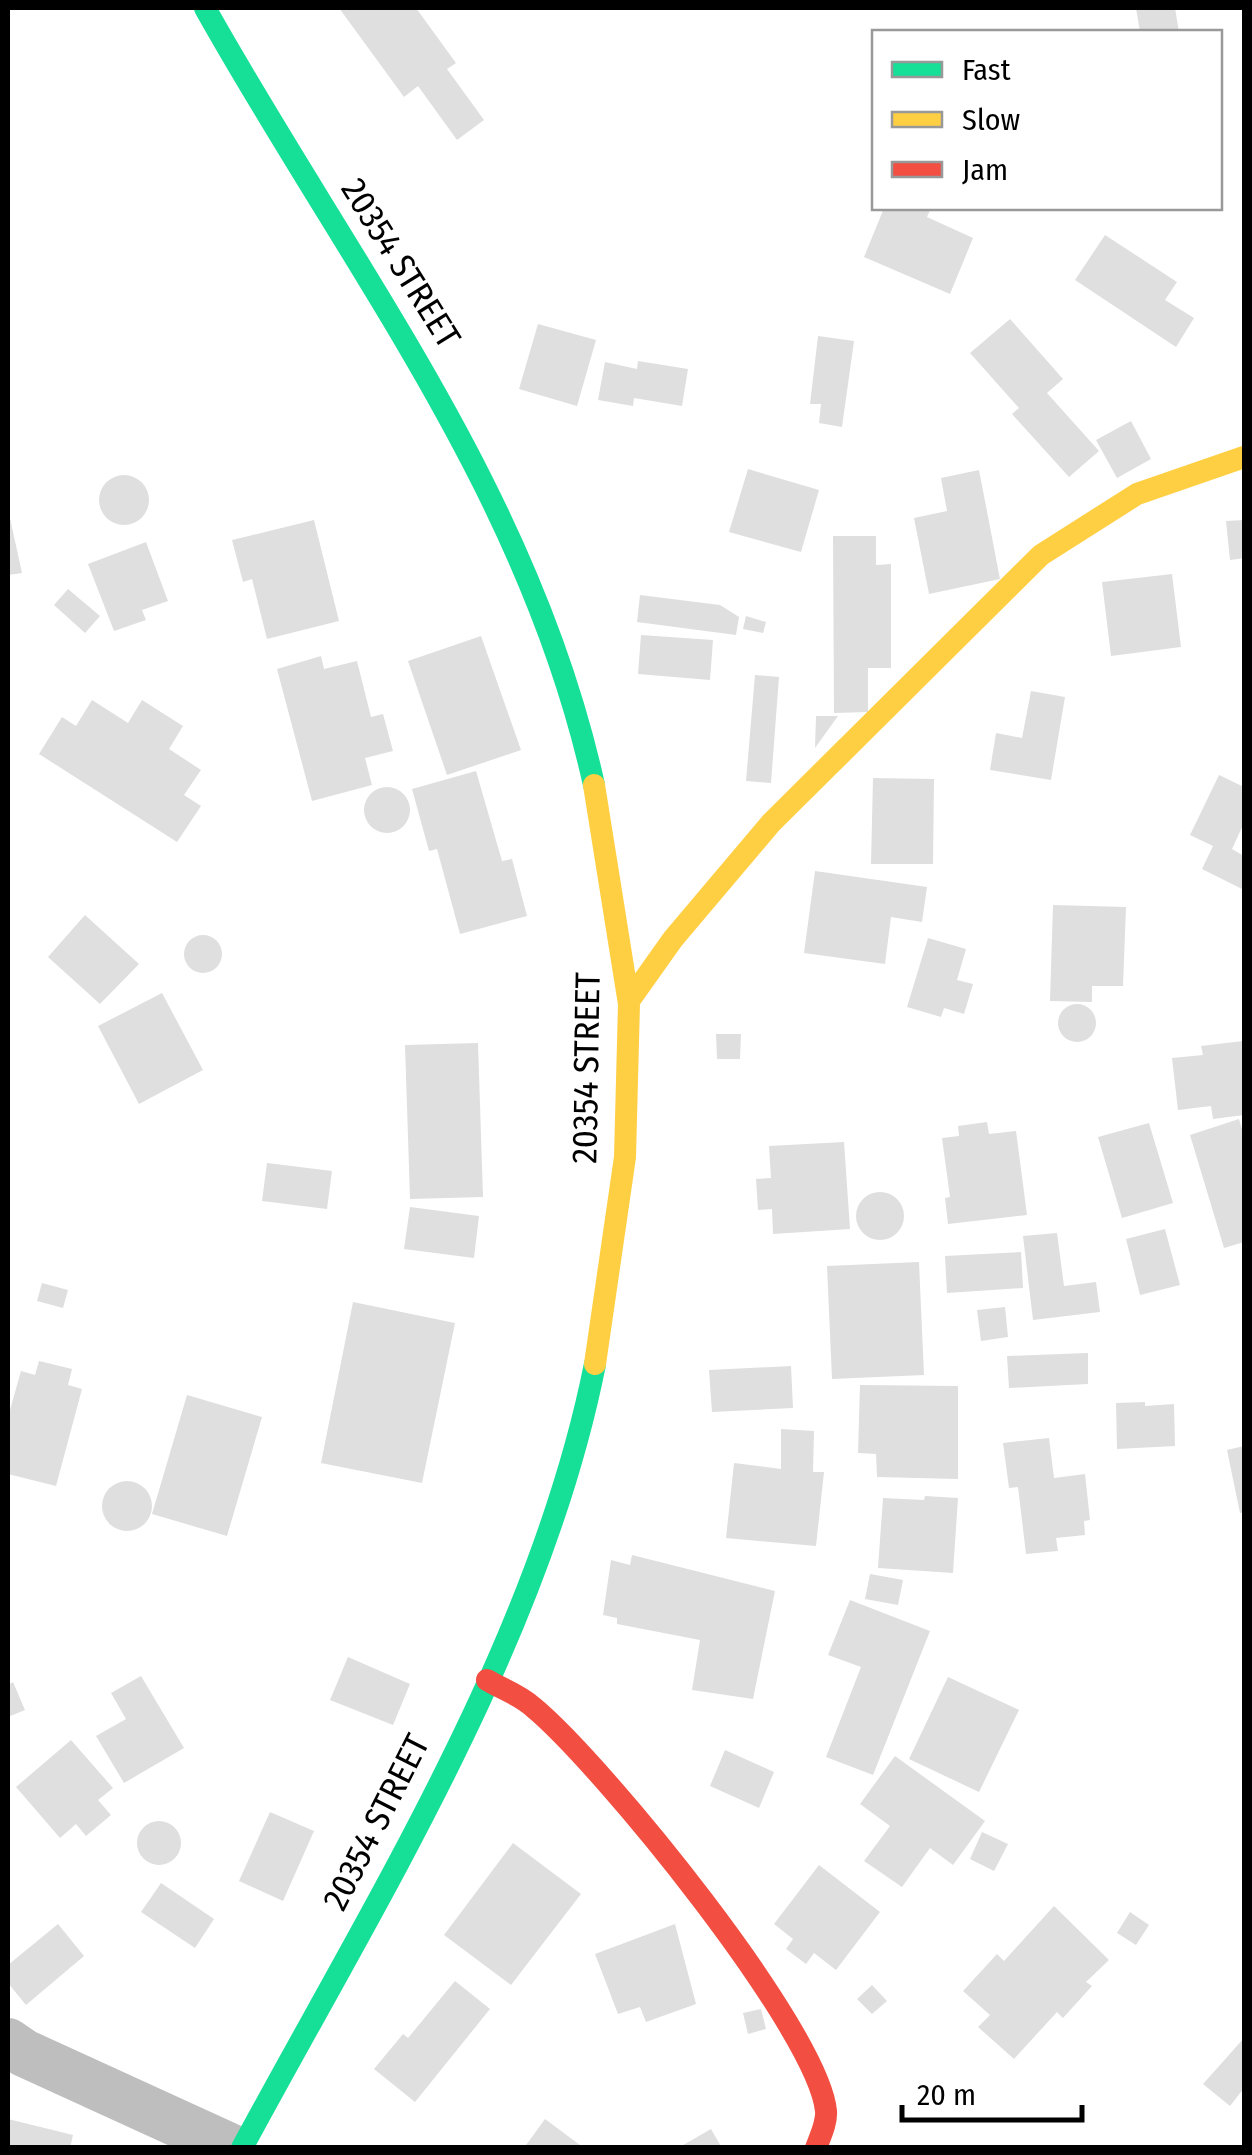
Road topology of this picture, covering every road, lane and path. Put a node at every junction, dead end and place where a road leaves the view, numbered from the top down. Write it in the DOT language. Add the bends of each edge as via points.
graph roads {
  1 [pos="205,8"];
  2 [pos="1244,457"];
  3 [pos="629,1001"];
  4 [pos="487,1680"];
  5 [pos="8,2042"];
  6 [pos="232,2148"];
  7 [pos="242,2148"];
  8 [pos="816,2148"];
  1 -- 3 [label="street, 20354 STREET" via="462,430 512,536 577,707 609,856"];
  2 -- 3 [label="street" via="1158,480 1084,521 1041,555 762,833 668,942"];
  3 -- 4 [label="street, 20354 STREET" via="609,1300 582,1428 522,1608"];
  4 -- 7 [label="street, 20354 STREET" via="398,1861"];
  4 -- 8 [label="street" via="536,1708 560,1735 798,2034 827,2112"];
  5 -- 6 [label="street"];
}
